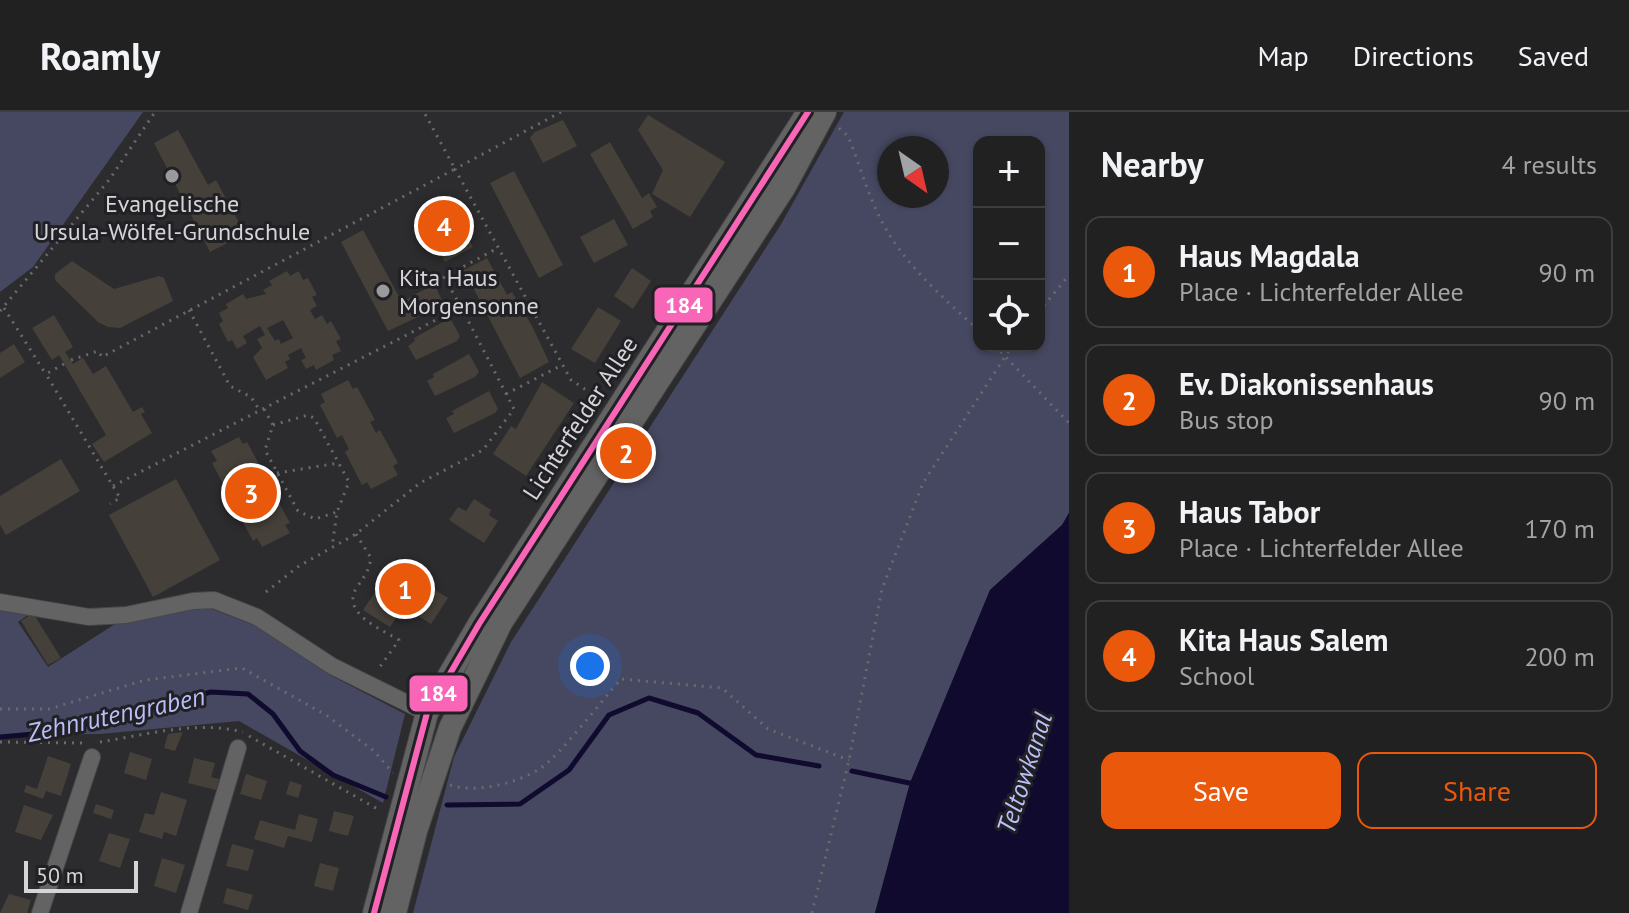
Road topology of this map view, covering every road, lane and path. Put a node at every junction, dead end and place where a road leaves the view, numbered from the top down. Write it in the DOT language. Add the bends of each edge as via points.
graph roads {
  1 [pos="155,112"];
  2 [pos="424,112"];
  3 [pos="561,112"];
  4 [pos="818,113"];
  5 [pos="455,169"];
  6 [pos="496,249"];
  7 [pos="1069,275"];
  8 [pos="1045,305"];
  9 [pos="461,307"];
  10 [pos="2,310"];
  11 [pos="189,310"];
  12 [pos="973,325"];
  13 [pos="1001,352"];
  14 [pos="1007,352"];
  15 [pos="1004,355"];
  16 [pos="71,360"];
  17 [pos="64,364"];
  18 [pos="562,365"];
  19 [pos="46,374"];
  20 [pos="506,394"];
  21 [pos="616,409"];
  22 [pos="262,410"];
  23 [pos="1069,423"];
  24 [pos="273,425"];
  25 [pos="339,463"];
  26 [pos="277,473"];
  27 [pos="113,486"];
  28 [pos="110,504"];
  29 [pos="337,512"];
  30 [pos="356,534"];
  31 [pos="332,547"];
  32 [pos="266,592"];
  33 [pos="0,602"];
  34 [pos="367,685"];
  35 [pos="0,709"];
  36 [pos="427,713"];
  37 [pos="0,742"];
  38 [pos="238,748"];
  39 [pos="94,750"];
  40 [pos="849,760"];
  41 [pos="433,778"];
  42 [pos="409,790"];
  43 [pos="40,913"];
  44 [pos="189,913"];
  45 [pos="374,913"];
  46 [pos="395,913"];
  47 [pos="812,913"];
  1 -- 10 [label="path" via="109,180"];
  2 -- 5 [label="path"];
  3 -- 5 [label="path"];
  4 -- 12 [label="path" via="848,136 896,245"];
  4 -- 21 [label="main road, Lichterfelder Allee"];
  4 -- 41 [label="main road, Lichterfelder Allee" via="784,188 501,623 467,688"];
  5 -- 6 [label="path"];
  5 -- 11 [label="path"];
  6 -- 9 [label="path" via="444,277"];
  6 -- 18 [label="path"];
  7 -- 8 [label="path"];
  9 -- 20 [label="path"];
  9 -- 22 [label="path"];
  10 -- 19 [label="path"];
  11 -- 16 [label="path" via="102,357 98,351"];
  11 -- 22 [label="path" via="230,386"];
  13 -- 15 [label="path"];
  14 -- 15 [label="path"];
  15 -- 23 [label="path"];
  15 -- 40 [label="path" via="923,483 905,526 882,589"];
  17 -- 19 [label="path"];
  18 -- 20 [label="path"];
  18 -- 21 [label="path" via="571,380"];
  19 -- 27 [label="path"];
  20 -- 30 [label="path" via="514,409 483,450 420,483"];
  21 -- 36 [label="main road, Lichterfelder Allee"];
  22 -- 24 [label="path"];
  22 -- 27 [label="path"];
  24 -- 25 [label="path" via="314,418"];
  24 -- 26 [label="path" via="265,450"];
  25 -- 26 [label="path"];
  25 -- 29 [label="path" via="349,482"];
  26 -- 29 [label="path" via="298,511 315,519"];
  27 -- 28 [label="path" via="120,498"];
  29 -- 31 [label="path"];
  30 -- 31 [label="path"];
  30 -- 34 [label="path" via="371,558 353,596 354,607 399,640"];
  31 -- 32 [label="path"];
  33 -- 34 [label="street" via="89,617 214,600 257,617"];
  34 -- 36 [label="street"];
  35 -- 42 [label="path" via="49,709 145,680 242,668 326,715 374,751"];
  36 -- 42 [label="main road, Lichterfelder Allee"];
  37 -- 39 [label="path"];
  38 -- 44 [label="street"];
  39 -- 43 [label="street"];
  40 -- 41 [label="path" via="768,729 722,688 621,679 541,768 498,786 460,788"];
  40 -- 47 [label="path"];
  41 -- 46 [label="main road, Lichterfelder Allee"];
  42 -- 45 [label="main road, Lichterfelder Allee"];
}
